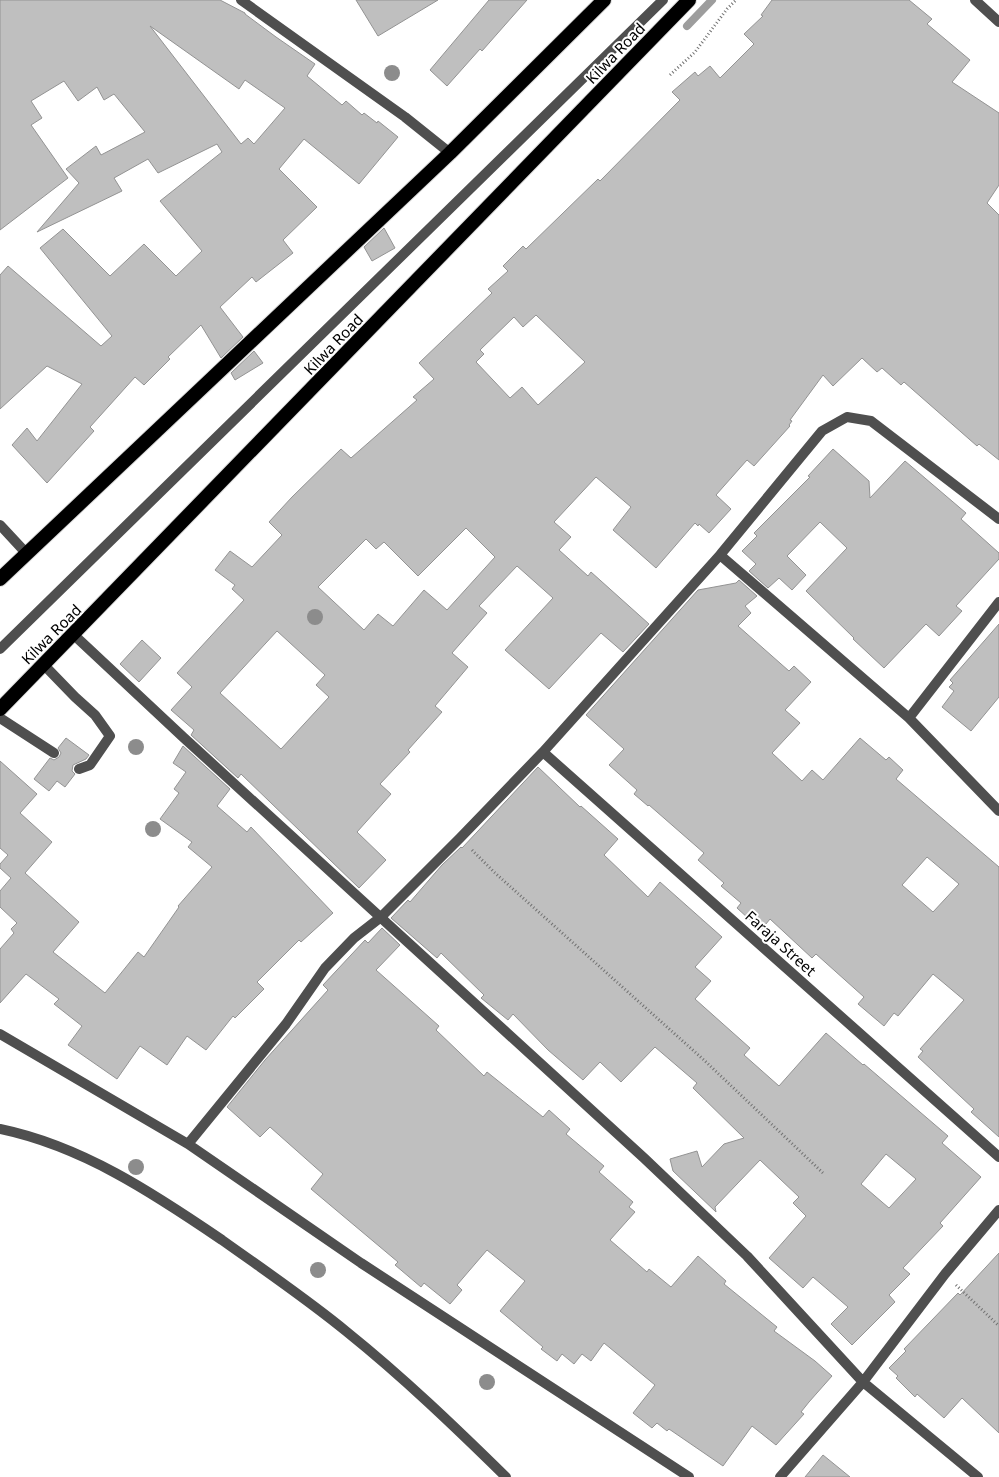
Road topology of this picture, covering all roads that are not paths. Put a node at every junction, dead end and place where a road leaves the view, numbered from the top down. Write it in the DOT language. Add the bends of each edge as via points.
graph roads {
  1 [pos="241,0"];
  2 [pos="604,0"];
  3 [pos="663,0"];
  4 [pos="689,0"];
  5 [pos="975,0"];
  6 [pos="999,22"];
  7 [pos="450,153"];
  8 [pos="999,519"];
  9 [pos="1,528"];
  10 [pos="27,554"];
  11 [pos="720,555"];
  12 [pos="0,579"];
  13 [pos="999,602"];
  14 [pos="74,635"];
  15 [pos="0,649"];
  16 [pos="44,665"];
  17 [pos="0,709"];
  18 [pos="0,718"];
  19 [pos="909,718"];
  20 [pos="542,752"];
  21 [pos="54,753"];
  22 [pos="79,769"];
  23 [pos="999,811"];
  24 [pos="381,917"];
  25 [pos="0,1034"];
  26 [pos="0,1129"];
  27 [pos="188,1144"];
  28 [pos="999,1157"];
  29 [pos="999,1210"];
  30 [pos="863,1382"];
  31 [pos="506,1477"];
  32 [pos="689,1477"];
  33 [pos="780,1477"];
  34 [pos="978,1477"];
  1 -- 7 [label="street"];
  2 -- 7 [label="highway"];
  3 -- 15 [label="street"];
  4 -- 14 [label="highway, Kilwa Road"];
  5 -- 6 [label="street"];
  7 -- 10 [label="highway"];
  8 -- 11 [label="street" via="871,421 847,417 822,432"];
  9 -- 10 [label="street"];
  10 -- 12 [label="highway"];
  11 -- 19 [label="street"];
  11 -- 20 [label="street"];
  13 -- 19 [label="street"];
  14 -- 16 [label="highway, Kilwa Road"];
  14 -- 24 [label="street"];
  16 -- 17 [label="highway, Kilwa Road"];
  16 -- 22 [label="street" via="95,715 110,736 90,765"];
  18 -- 21 [label="street"];
  19 -- 23 [label="street"];
  20 -- 24 [label="street"];
  20 -- 28 [label="street, Faraja Street"];
  24 -- 27 [label="street" via="324,968 286,1024"];
  24 -- 30 [label="street" via="747,1256"];
  25 -- 27 [label="street"];
  26 -- 31 [label="street" via="78,1153 188,1217 251,1260 347,1331"];
  27 -- 32 [label="street" via="362,1263"];
  29 -- 30 [label="street" via="945,1274"];
  30 -- 33 [label="street"];
  30 -- 34 [label="street"];
}
